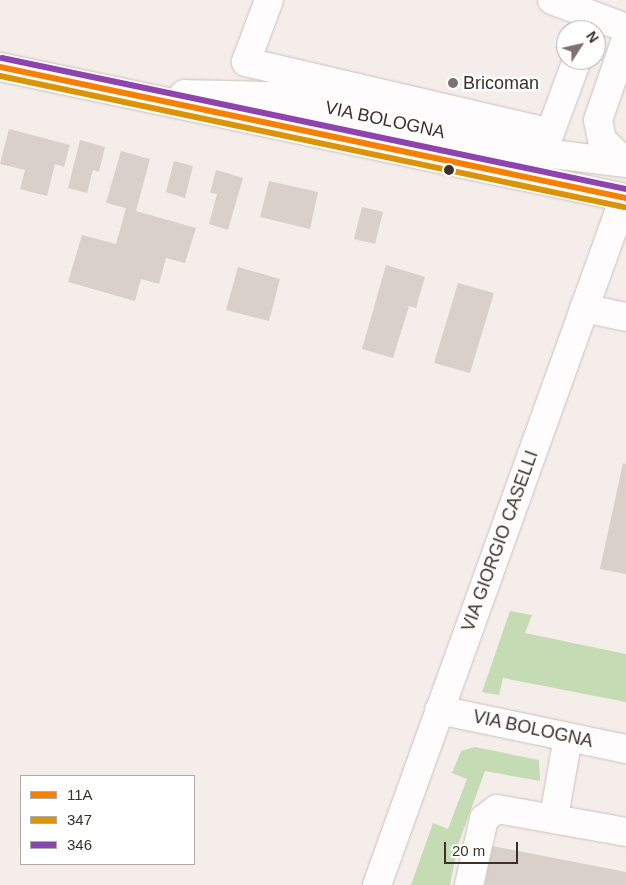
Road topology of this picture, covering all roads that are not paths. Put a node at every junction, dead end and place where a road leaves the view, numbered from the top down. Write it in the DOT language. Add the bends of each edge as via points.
graph roads {
  1 [pos="269,0"];
  2 [pos="552,0"];
  3 [pos="588,14"];
  4 [pos="626,28"];
  5 [pos="626,39"];
  6 [pos="0,67"];
  7 [pos="573,70"];
  8 [pos="142,97"];
  9 [pos="626,163"];
  10 [pos="625,197"];
  11 [pos="615,252"];
  12 [pos="584,308"];
  13 [pos="626,317"];
  14 [pos="439,710"];
  15 [pos="568,737"];
  16 [pos="626,749"];
  17 [pos="554,817"];
  18 [pos="626,832"];
  19 [pos="377,885"];
  20 [pos="469,885"];
  1 -- 7 [label="main road" via="246,62 550,133"];
  2 -- 3 [label="main road"];
  3 -- 4 [label="main road"];
  5 -- 9 [label="main road" via="598,120 602,140"];
  6 -- 8 [label="main road, VIA BOLOGNA"];
  8 -- 9 [label="main road, VIA BOLOGNA" via="196,93 271,96 544,153"];
  8 -- 10 [label="main road, VIA BOLOGNA"];
  10 -- 11 [label="main road, VIA GIORGIO CASELLI"];
  11 -- 12 [label="main road, VIA GIORGIO CASELLI"];
  12 -- 13 [label="main road"];
  12 -- 14 [label="main road, VIA GIORGIO CASELLI"];
  14 -- 15 [label="main road, VIA BOLOGNA"];
  14 -- 19 [label="main road, VIA GIORGIO CASELLI"];
  15 -- 16 [label="main road, VIA BOLOGNA"];
  15 -- 17 [label="main road"];
  17 -- 18 [label="main road"];
  17 -- 20 [label="main road" via="497,809 489,812 477,840"];
}
